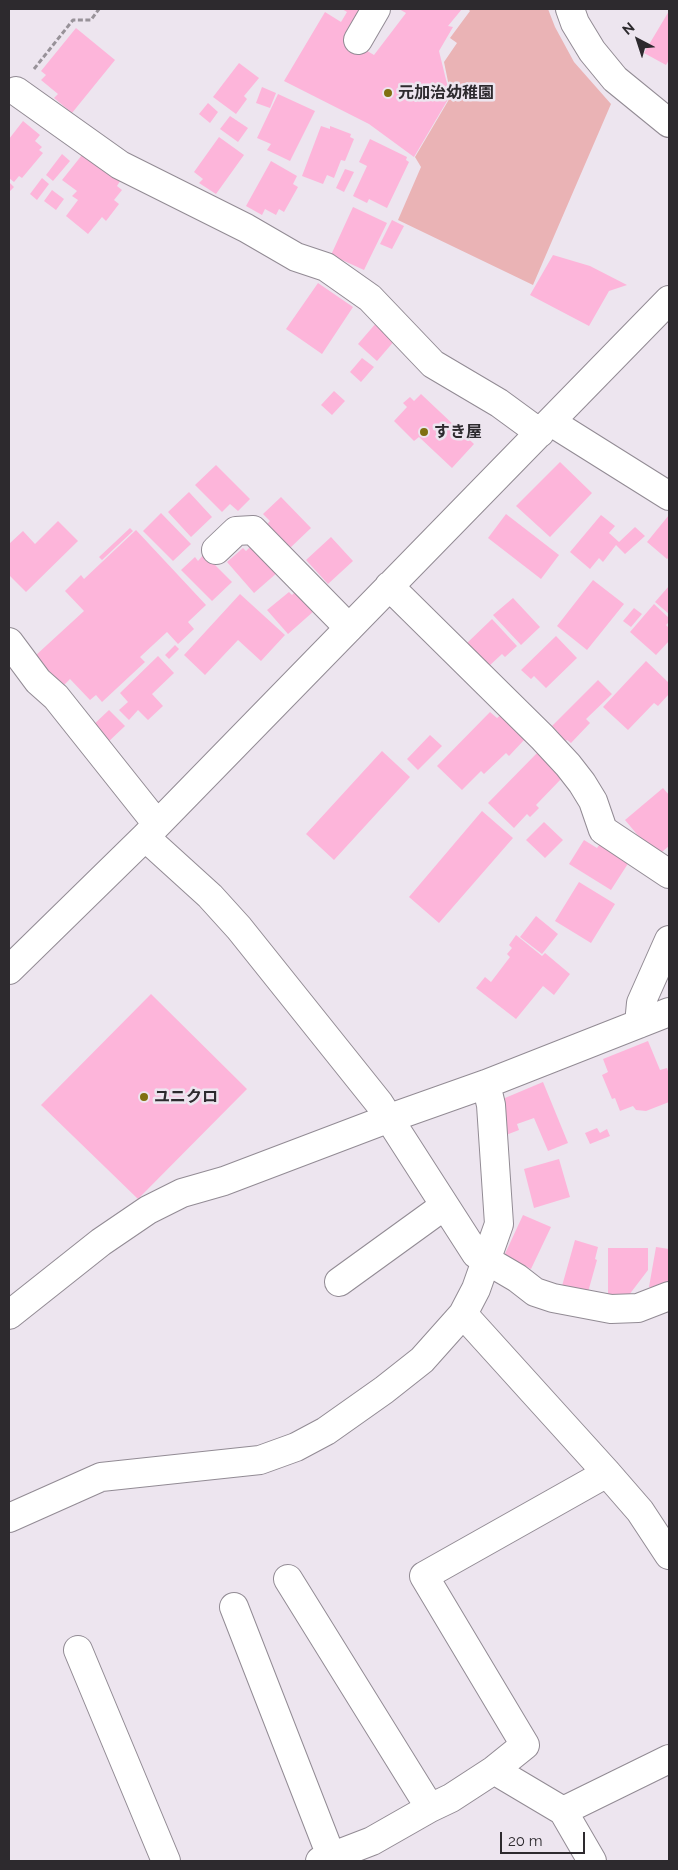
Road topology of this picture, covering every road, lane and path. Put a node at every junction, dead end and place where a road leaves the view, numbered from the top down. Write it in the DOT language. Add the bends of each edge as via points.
graph roads {
  1 [pos="99,9"];
  2 [pos="376,9"];
  3 [pos="570,9"];
  4 [pos="358,40"];
  5 [pos="16,91"];
  6 [pos="666,113"];
  7 [pos="669,300"];
  8 [pos="546,428"];
  9 [pos="669,496"];
  10 [pos="216,550"];
  11 [pos="389,586"];
  12 [pos="349,628"];
  13 [pos="9,642"];
  14 [pos="151,830"];
  15 [pos="669,874"];
  16 [pos="669,940"];
  17 [pos="9,970"];
  18 [pos="669,1012"];
  19 [pos="639,1024"];
  20 [pos="486,1084"];
  21 [pos="390,1118"];
  22 [pos="444,1206"];
  23 [pos="487,1261"];
  24 [pos="339,1282"];
  25 [pos="669,1296"];
  26 [pos="463,1314"];
  27 [pos="9,1315"];
  28 [pos="607,1472"];
  29 [pos="9,1518"];
  30 [pos="669,1555"];
  31 [pos="288,1579"];
  32 [pos="234,1607"];
  33 [pos="78,1650"];
  34 [pos="669,1759"];
  35 [pos="494,1770"];
  36 [pos="430,1808"];
  37 [pos="563,1811"];
  38 [pos="325,1858"];
  39 [pos="166,1861"];
  40 [pos="592,1861"];
  1 -- 5 [label="path" via="91,20 73,20"];
  2 -- 4 [label="street"];
  3 -- 6 [label="street" via="592,51 614,79"];
  5 -- 8 [label="street" via="120,165 246,228 296,257 326,267 370,298 433,364"];
  7 -- 8 [label="street"];
  8 -- 9 [label="street"];
  8 -- 11 [label="street"];
  10 -- 12 [label="street" via="236,531 253,530"];
  11 -- 12 [label="street"];
  11 -- 15 [label="street" via="568,765 592,801 603,830"];
  12 -- 14 [label="street"];
  13 -- 14 [label="street" via="38,681 56,697"];
  14 -- 17 [label="street"];
  14 -- 21 [label="street" via="239,928"];
  16 -- 19 [label="street" via="641,1002"];
  18 -- 19 [label="street"];
  19 -- 20 [label="street"];
  20 -- 21 [label="street"];
  20 -- 23 [label="street" via="491,1105 499,1224"];
  21 -- 22 [label="street"];
  21 -- 27 [label="street" via="224,1181 182,1193 148,1210 101,1242"];
  22 -- 23 [label="street" via="476,1254"];
  22 -- 24 [label="street"];
  23 -- 25 [label="street" via="535,1292 553,1298 611,1308 638,1308"];
  23 -- 26 [label="street"];
  26 -- 28 [label="street"];
  26 -- 29 [label="street" via="422,1360 326,1431 296,1447 260,1460 102,1477"];
  28 -- 30 [label="street" via="640,1511"];
  28 -- 35 [label="street" via="424,1576 525,1745"];
  31 -- 36 [label="street"];
  32 -- 38 [label="street"];
  33 -- 39 [label="street"];
  34 -- 37 [label="street"];
  35 -- 36 [label="street" via="452,1798"];
  35 -- 37 [label="street"];
  36 -- 38 [label="street" via="372,1841"];
  37 -- 40 [label="street"];
}
